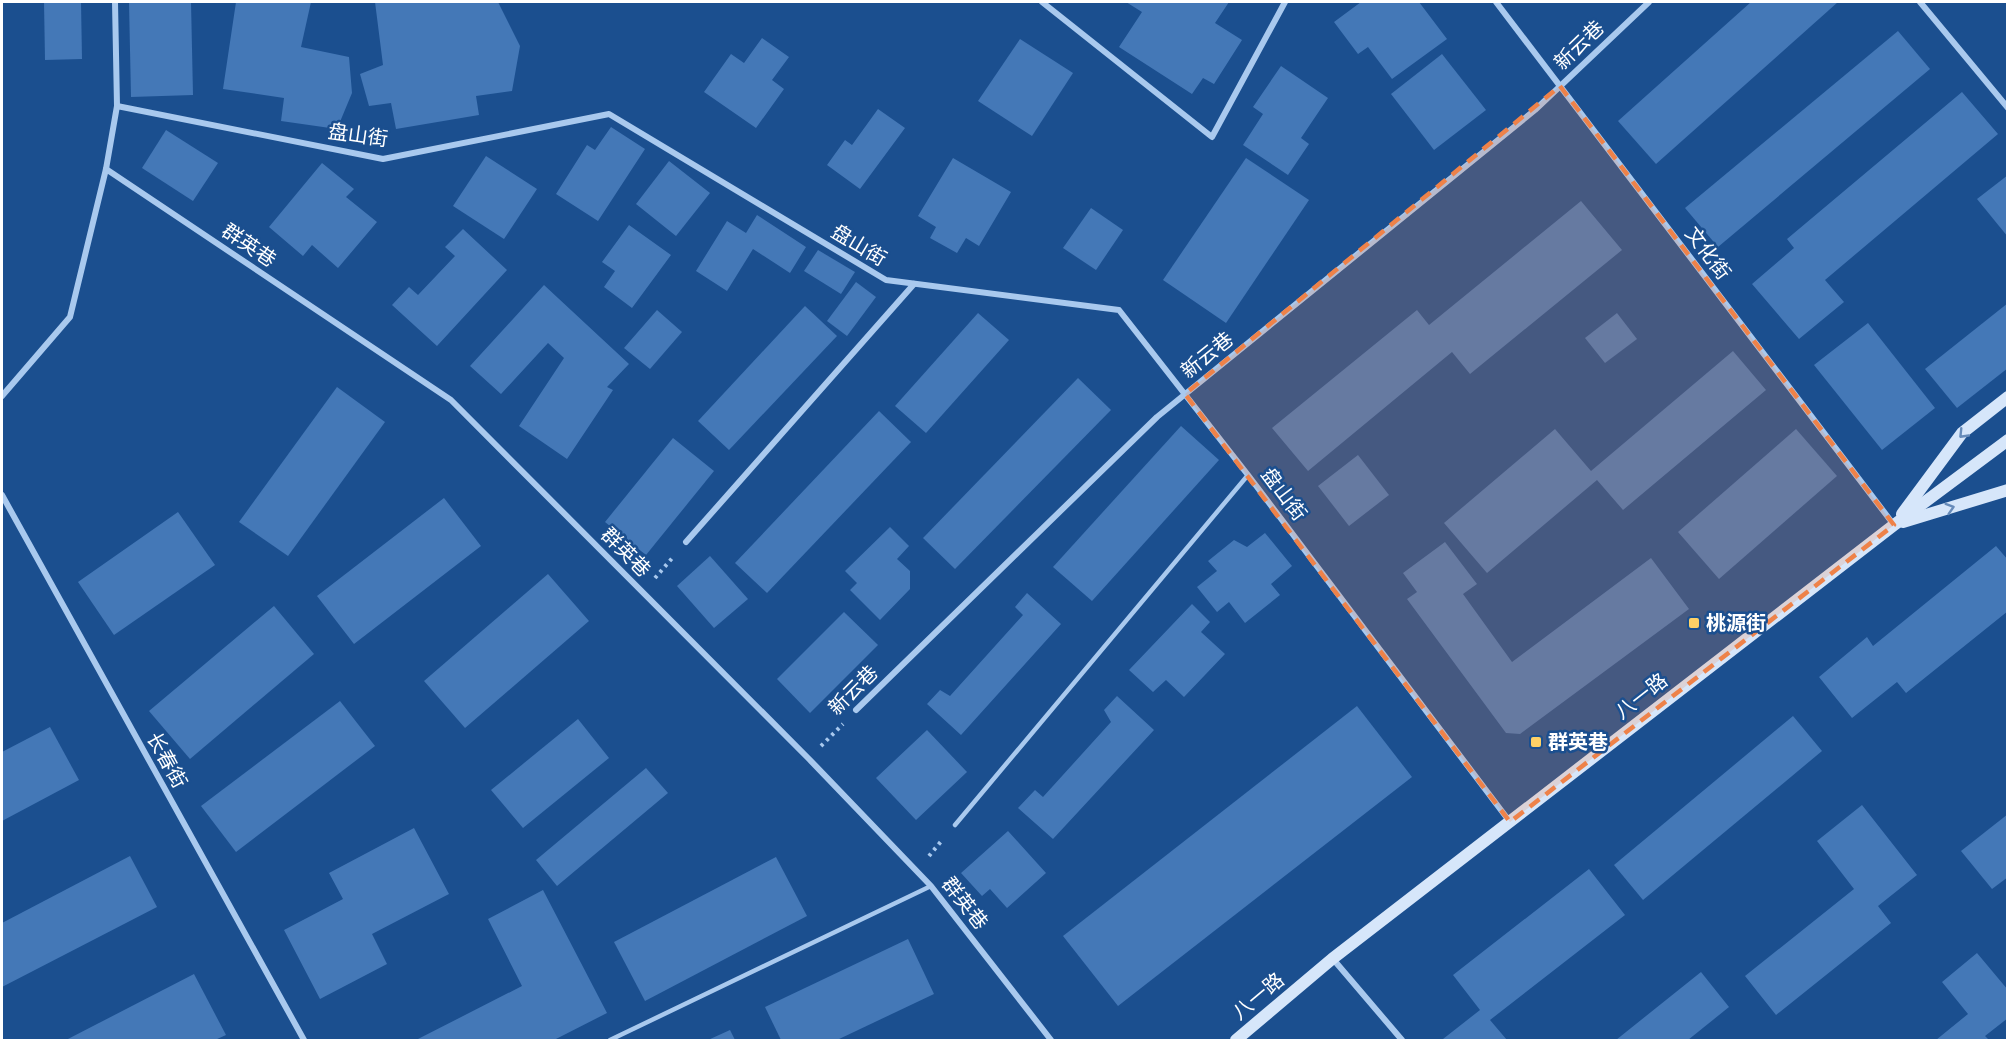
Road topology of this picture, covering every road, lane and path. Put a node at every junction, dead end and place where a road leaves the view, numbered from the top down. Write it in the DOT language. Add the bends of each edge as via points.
graph roads {
  1 [pos="115,2"];
  2 [pos="1042,2"];
  3 [pos="1285,2"];
  4 [pos="1496,2"];
  5 [pos="1648,2"];
  6 [pos="1920,2"];
  7 [pos="1560,86"];
  8 [pos="117,106"];
  9 [pos="2007,108"];
  10 [pos="105,169"];
  11 [pos="914,284"];
  12 [pos="1185,394"];
  13 [pos="2,396"];
  14 [pos="2007,397"];
  15 [pos="2007,440"];
  16 [pos="1248,475"];
  17 [pos="2007,490"];
  18 [pos="2,495"];
  19 [pos="1894,525"];
  20 [pos="686,542"];
  21 [pos="642,592"];
  22 [pos="856,710"];
  23 [pos="809,759"];
  24 [pos="1510,822"];
  25 [pos="955,825"];
  26 [pos="916,871"];
  27 [pos="931,886"];
  28 [pos="1332,959"];
  29 [pos="304,1041"];
  30 [pos="610,1041"];
  31 [pos="1051,1041"];
  32 [pos="1236,1041"];
  33 [pos="1402,1041"];
  1 -- 8 [label="street"];
  2 -- 3 [label="street" via="1212,137"];
  4 -- 7 [label="street, 文化街"];
  5 -- 7 [label="street, 新云巷"];
  6 -- 9 [label="street"];
  7 -- 12 [label="street, 新云巷"];
  7 -- 19 [label="street, 文化街"];
  8 -- 10 [label="street"];
  8 -- 11 [label="street, 盘山街" via="383,159 609,114 886,280"];
  10 -- 13 [label="street" via="70,317"];
  10 -- 21 [label="street, 群英巷" via="451,400"];
  11 -- 12 [label="street, 盘山街" via="1119,310"];
  11 -- 20 [label="street"];
  12 -- 16 [label="street, 盘山街"];
  12 -- 22 [label="street, 新云巷"];
  14 -- 19 [label="main road, one-way" via="1962,433"];
  15 -- 19 [label="main road"];
  16 -- 24 [label="street, 盘山街"];
  16 -- 25 [label="lane"];
  19 -- 17 [label="main road, 八一路, one-way"];
  18 -- 29 [label="street, 长春街"];
  19 -- 24 [label="main road, 八一路"];
  20 -- 21 [label="path"];
  21 -- 23 [label="street, 群英巷"];
  22 -- 23 [label="path, 新云巷"];
  23 -- 26 [label="street, 群英巷"];
  24 -- 28 [label="main road, 八一路"];
  25 -- 26 [label="path"];
  26 -- 27 [label="street, 群英巷"];
  27 -- 30 [label="lane"];
  27 -- 31 [label="street, 群英巷"];
  28 -- 32 [label="main road, 八一路"];
  28 -- 33 [label="street"];
}
